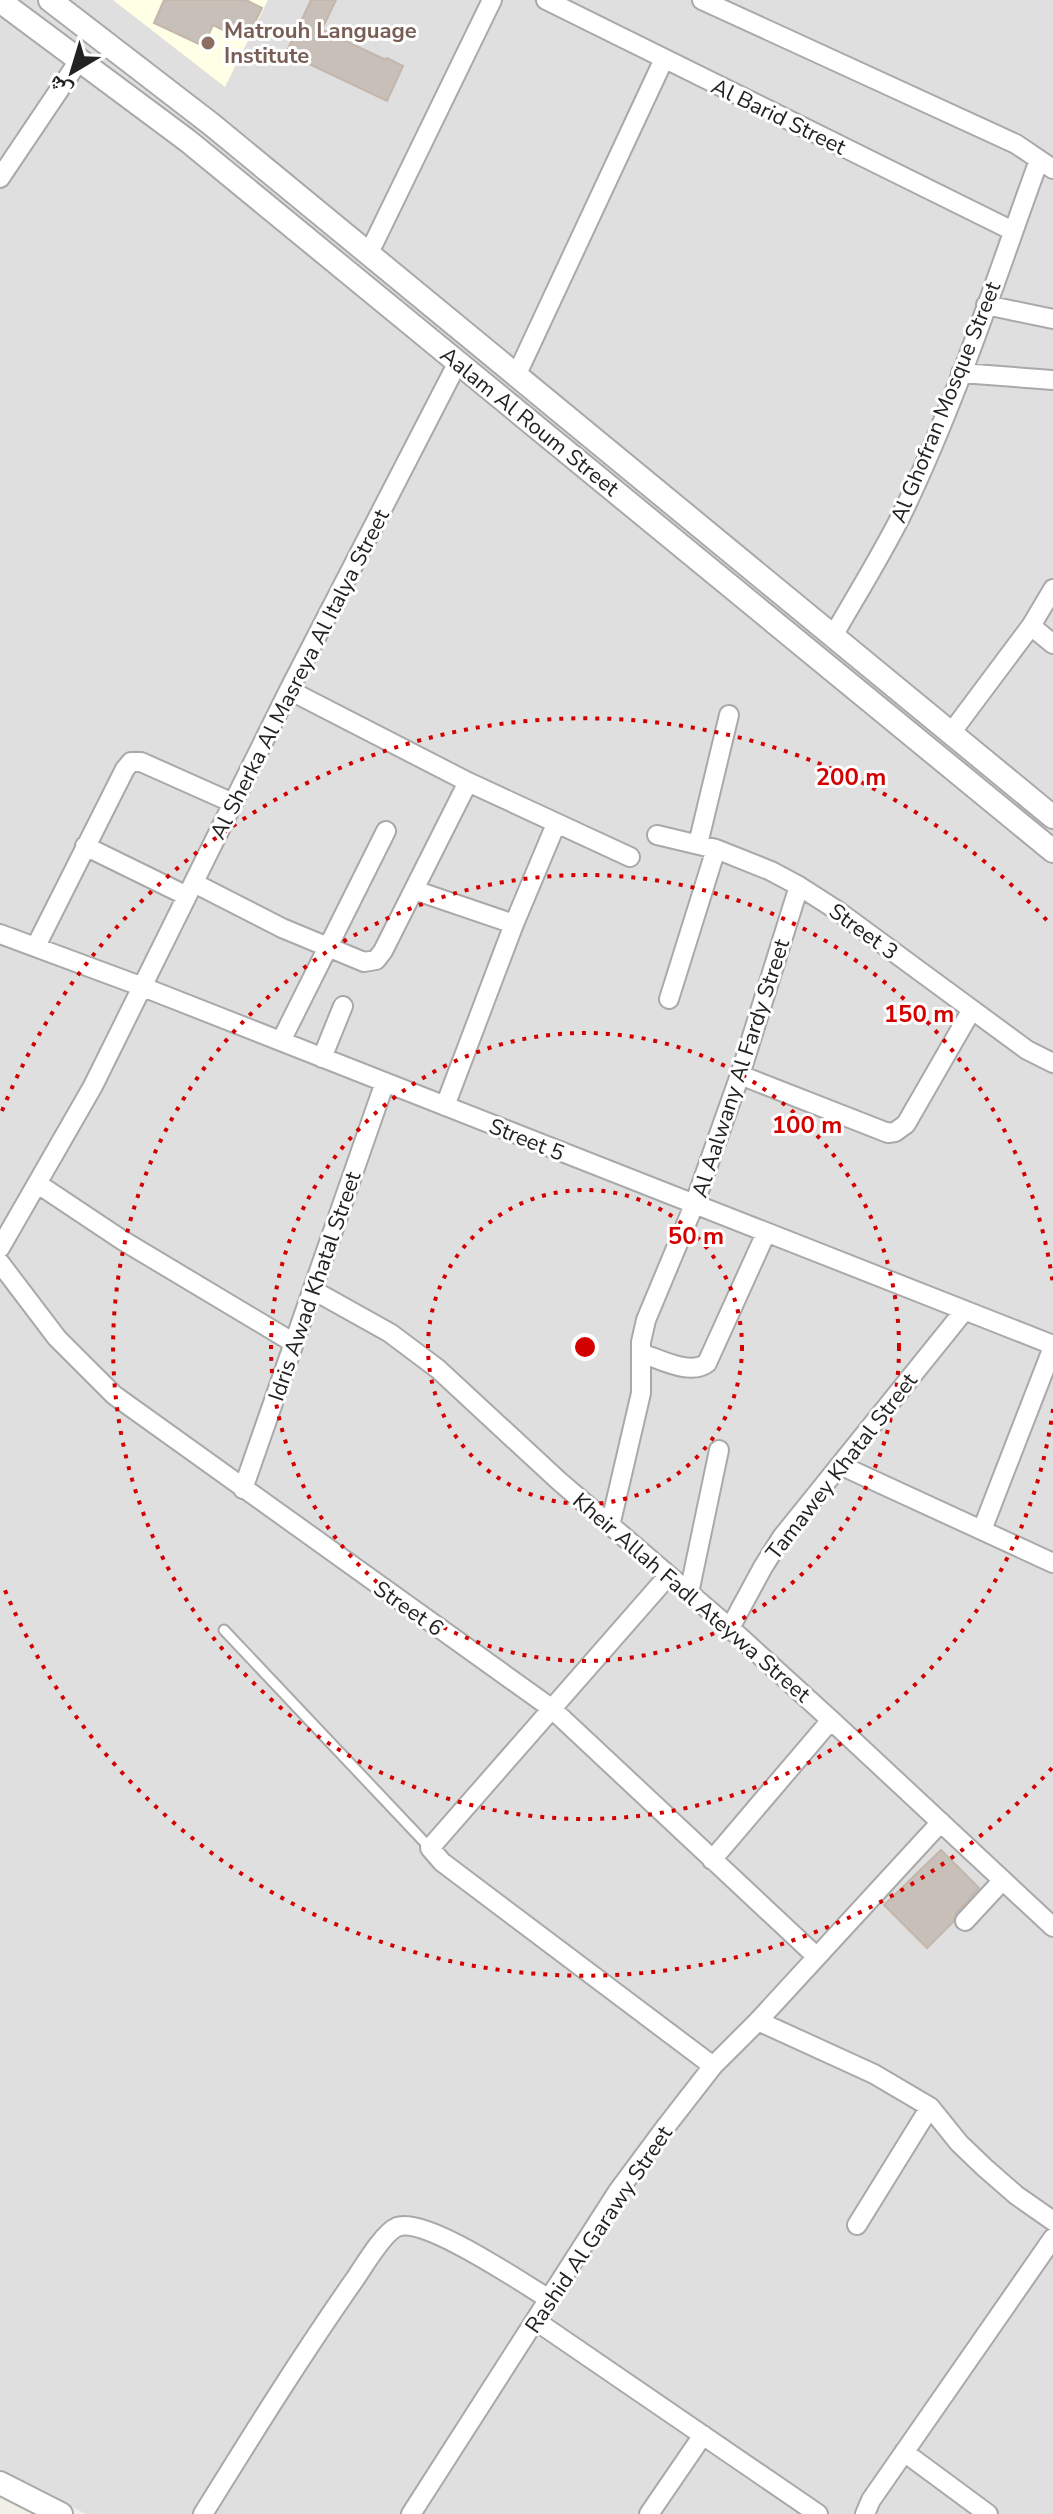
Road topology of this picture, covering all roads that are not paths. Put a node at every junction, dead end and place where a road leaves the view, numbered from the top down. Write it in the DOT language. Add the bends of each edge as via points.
graph roads {
  1 [pos="50,0"];
  2 [pos="492,0"];
  3 [pos="546,0"];
  4 [pos="702,0"];
  5 [pos="0,1"];
  6 [pos="80,59"];
  7 [pos="664,59"];
  8 [pos="1046,165"];
  9 [pos="0,178"];
  10 [pos="1013,231"];
  11 [pos="368,255"];
  12 [pos="986,305"];
  13 [pos="1053,319"];
  14 [pos="458,362"];
  15 [pos="961,373"];
  16 [pos="516,376"];
  17 [pos="1053,380"];
  18 [pos="1053,589"];
  19 [pos="1031,626"];
  20 [pos="833,636"];
  21 [pos="1053,644"];
  22 [pos="289,690"];
  23 [pos="729,715"];
  24 [pos="958,739"];
  25 [pos="949,766"];
  26 [pos="468,782"];
  27 [pos="233,803"];
  28 [pos="1053,817"];
  29 [pos="556,824"];
  30 [pos="386,831"];
  31 [pos="657,835"];
  32 [pos="85,846"];
  33 [pos="707,846"];
  34 [pos="1053,851"];
  35 [pos="630,857"];
  36 [pos="799,886"];
  37 [pos="190,889"];
  38 [pos="414,890"];
  39 [pos="514,924"];
  40 [pos="0,934"];
  41 [pos="36,946"];
  42 [pos="327,948"];
  43 [pos="143,987"];
  44 [pos="669,999"];
  45 [pos="343,1006"];
  46 [pos="971,1011"];
  47 [pos="281,1041"];
  48 [pos="322,1058"];
  49 [pos="1053,1063"];
  50 [pos="740,1075"];
  51 [pos="385,1082"];
  52 [pos="445,1106"];
  53 [pos="38,1184"];
  54 [pos="694,1205"];
  55 [pos="766,1233"];
  56 [pos="0,1248"];
  57 [pos="0,1263"];
  58 [pos="313,1290"];
  59 [pos="964,1311"];
  60 [pos="294,1343"];
  61 [pos="1053,1346"];
  62 [pos="641,1353"];
  63 [pos="719,1450"];
  64 [pos="840,1465"];
  65 [pos="243,1489"];
  66 [pos="610,1526"];
  67 [pos="982,1530"];
  68 [pos="1053,1563"];
  69 [pos="668,1576"];
  70 [pos="689,1593"];
  71 [pos="730,1628"];
  72 [pos="224,1630"];
  73 [pos="551,1708"];
  74 [pos="831,1720"];
  75 [pos="941,1822"];
  76 [pos="430,1848"];
  77 [pos="712,1860"];
  78 [pos="1003,1880"];
  79 [pos="965,1921"];
  80 [pos="1053,1927"];
  81 [pos="817,1957"];
  82 [pos="758,2021"];
  83 [pos="713,2066"];
  84 [pos="930,2107"];
  85 [pos="1053,2221"];
  86 [pos="857,2225"];
  87 [pos="1053,2238"];
  88 [pos="549,2299"];
  89 [pos="536,2321"];
  90 [pos="703,2435"];
  91 [pos="904,2452"];
  92 [pos="0,2483"];
  93 [pos="61,2514"];
  94 [pos="203,2514"];
  95 [pos="411,2514"];
  96 [pos="649,2514"];
  97 [pos="818,2514"];
  98 [pos="865,2514"];
  99 [pos="988,2514"];
  1 -- 11 [label="street, Aalam Al Roum Street" via="174,94"];
  2 -- 11 [label="street"];
  3 -- 7 [label="street, Al Barid Street"];
  4 -- 8 [label="street" via="1016,144"];
  5 -- 6 [label="street, Aalam Al Roum Street"];
  6 -- 9 [label="street"];
  6 -- 14 [label="street, Aalam Al Roum Street"];
  7 -- 10 [label="street, Al Barid Street"];
  7 -- 16 [label="street"];
  8 -- 10 [label="street, Al Ghofran Mosque Street"];
  10 -- 12 [label="street, Al Ghofran Mosque Street"];
  11 -- 16 [label="street, Aalam Al Roum Street"];
  12 -- 13 [label="street"];
  12 -- 15 [label="street, Al Ghofran Mosque Street"];
  14 -- 22 [label="street, Al Sherka Al Masreya Al Italya Street"];
  14 -- 25 [label="street, Aalam Al Roum Street"];
  15 -- 17 [label="street"];
  15 -- 20 [label="street, Al Ghofran Mosque Street" via="902,513"];
  16 -- 20 [label="street, Aalam Al Roum Street"];
  18 -- 19 [label="street"];
  19 -- 21 [label="street"];
  19 -- 24 [label="street"];
  20 -- 24 [label="street, Aalam Al Roum Street"];
  22 -- 26 [label="street"];
  22 -- 27 [label="street, Al Sherka Al Masreya Al Italya Street"];
  23 -- 33 [label="street"];
  24 -- 25 [label="street"];
  24 -- 28 [label="street, Aalam Al Roum Street"];
  25 -- 34 [label="street, Aalam Al Roum Street"];
  26 -- 29 [label="street"];
  26 -- 38 [label="street"];
  27 -- 32 [label="street" via="131,762"];
  27 -- 37 [label="street, Al Sherka Al Masreya Al Italya Street"];
  29 -- 35 [label="street"];
  29 -- 39 [label="street"];
  30 -- 42 [label="street"];
  31 -- 33 [label="street, Street 3"];
  32 -- 37 [label="street"];
  32 -- 41 [label="street"];
  33 -- 36 [label="street, Street 3"];
  33 -- 44 [label="street"];
  36 -- 46 [label="street, Street 3"];
  36 -- 50 [label="street, Al Aalwany Al Fardy Street"];
  37 -- 42 [label="street"];
  37 -- 43 [label="street, Al Sherka Al Masreya Al Italya Street"];
  38 -- 39 [label="street"];
  38 -- 42 [label="street" via="376,960 364,962"];
  39 -- 52 [label="street"];
  40 -- 41 [label="street, Street 5"];
  41 -- 43 [label="street, Street 5"];
  42 -- 47 [label="street"];
  43 -- 47 [label="street, Street 5"];
  43 -- 53 [label="street, Al Sherka Al Masreya Al Italya Street"];
  45 -- 48 [label="street"];
  46 -- 49 [label="street, Street 3"];
  46 -- 50 [label="street" via="906,1124 895,1132"];
  47 -- 48 [label="street, Street 5"];
  48 -- 51 [label="street, Street 5"];
  50 -- 54 [label="street, Al Aalwany Al Fardy Street"];
  51 -- 52 [label="street, Street 5"];
  51 -- 58 [label="street, Idris Awad Khatal Street"];
  52 -- 54 [label="street, Street 5"];
  53 -- 56 [label="street, Al Sherka Al Masreya Al Italya Street"];
  53 -- 60 [label="street"];
  54 -- 55 [label="street, Street 5"];
  54 -- 62 [label="street, Al Aalwany Al Fardy Street" via="646,1320"];
  55 -- 59 [label="street, Street 5"];
  55 -- 62 [label="street" via="707,1363 690,1368"];
  57 -- 65 [label="street, Street 6" via="94,1378"];
  58 -- 60 [label="street, Idris Awad Khatal Street"];
  58 -- 66 [label="street, Kheir Allah Fadl Ateywa Street" via="415,1350"];
  59 -- 61 [label="street, Street 5"];
  59 -- 64 [label="street, Tamawey Khatal Street"];
  60 -- 65 [label="street, Idris Awad Khatal Street"];
  61 -- 67 [label="street"];
  62 -- 66 [label="street, Al Aalwany Al Fardy Street" via="641,1393"];
  63 -- 70 [label="street"];
  64 -- 67 [label="street"];
  64 -- 71 [label="street, Tamawey Khatal Street" via="782,1537"];
  65 -- 73 [label="street, Street 6"];
  66 -- 69 [label="street, Kheir Allah Fadl Ateywa Street"];
  67 -- 68 [label="street"];
  69 -- 70 [label="street, Kheir Allah Fadl Ateywa Street"];
  69 -- 73 [label="street"];
  70 -- 71 [label="street, Kheir Allah Fadl Ateywa Street"];
  71 -- 74 [label="street, Kheir Allah Fadl Ateywa Street"];
  72 -- 76 [label="lane"];
  73 -- 76 [label="street"];
  73 -- 77 [label="street, Street 6"];
  74 -- 75 [label="street, Kheir Allah Fadl Ateywa Street"];
  74 -- 77 [label="street"];
  75 -- 78 [label="street, Kheir Allah Fadl Ateywa Street"];
  75 -- 81 [label="street, Rashid Al Garawy Street"];
  76 -- 83 [label="street"];
  77 -- 81 [label="street, Street 6"];
  78 -- 79 [label="street"];
  78 -- 80 [label="street, Kheir Allah Fadl Ateywa Street"];
  81 -- 82 [label="street, Rashid Al Garawy Street"];
  82 -- 83 [label="street, Rashid Al Garawy Street"];
  82 -- 84 [label="street" via="874,2074"];
  83 -- 88 [label="street, Rashid Al Garawy Street" via="618,2191"];
  84 -- 85 [label="street" via="984,2167"];
  84 -- 86 [label="street"];
  87 -- 91 [label="street"];
  88 -- 89 [label="street, Rashid Al Garawy Street"];
  88 -- 94 [label="street" via="444,2236 397,2227 302,2355"];
  89 -- 90 [label="street"];
  89 -- 95 [label="street, Rashid Al Garawy Street"];
  90 -- 96 [label="street"];
  90 -- 97 [label="street"];
  91 -- 98 [label="street"];
  91 -- 99 [label="street"];
  92 -- 93 [label="street"];
}
